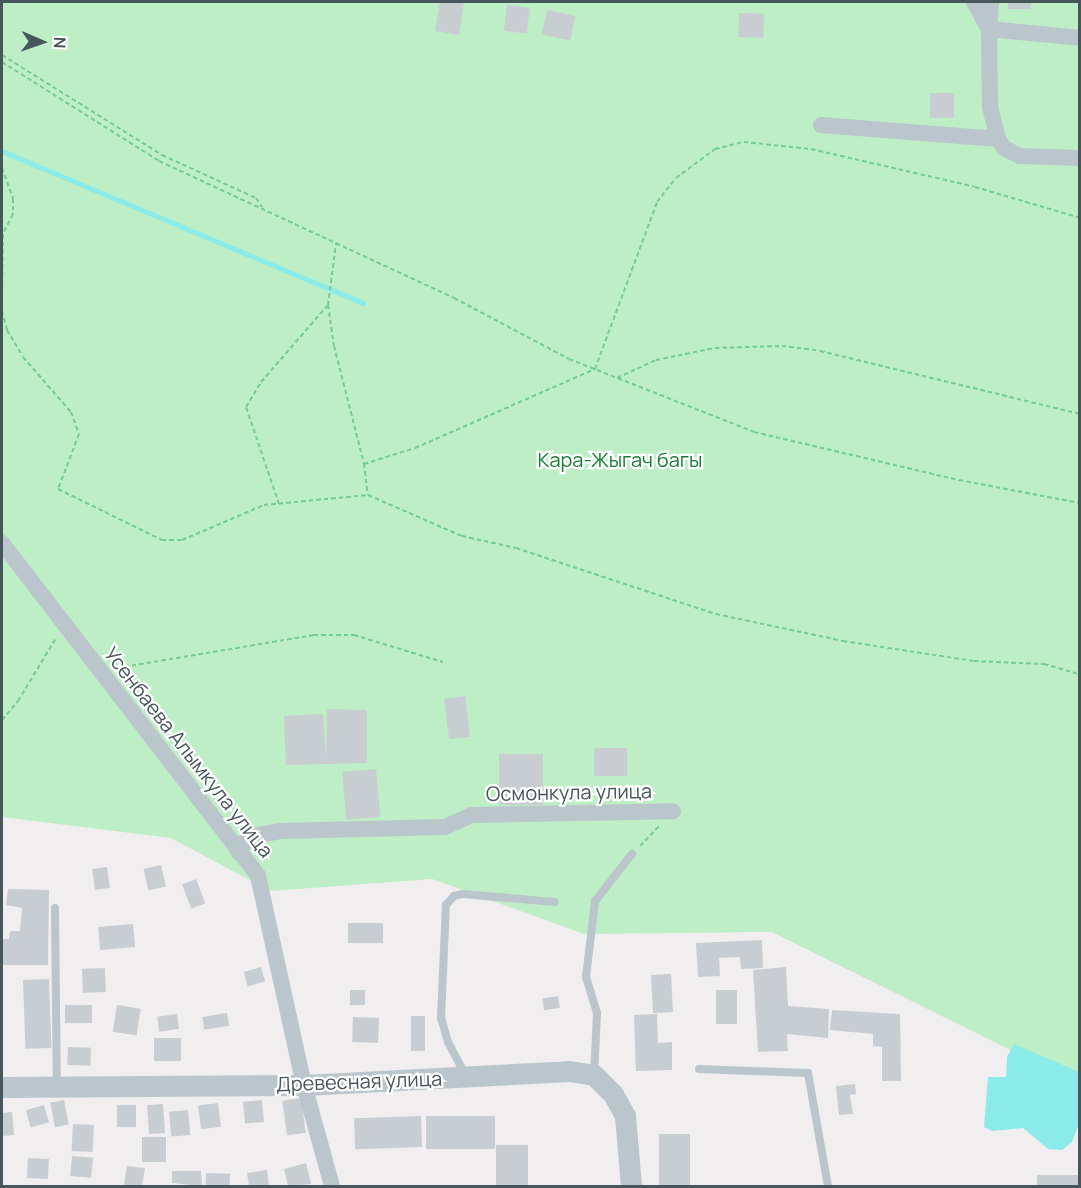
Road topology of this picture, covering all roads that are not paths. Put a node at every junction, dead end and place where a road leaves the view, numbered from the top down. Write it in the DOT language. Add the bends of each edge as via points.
graph roads {
  1 [pos="974,2"];
  2 [pos="991,2"];
  3 [pos="989,29"];
  4 [pos="1080,38"];
  5 [pos="821,125"];
  6 [pos="998,139"];
  7 [pos="1080,158"];
  8 [pos="2,543"];
  9 [pos="673,811"];
  10 [pos="239,853"];
  11 [pos="632,854"];
  12 [pos="555,902"];
  13 [pos="55,908"];
  14 [pos="699,1069"];
  15 [pos="594,1075"];
  16 [pos="466,1077"];
  17 [pos="304,1085"];
  18 [pos="57,1086"];
  19 [pos="2,1087"];
  20 [pos="332,1186"];
  21 [pos="631,1186"];
  22 [pos="828,1186"];
  1 -- 3 [label="street"];
  2 -- 3 [label="street"];
  3 -- 4 [label="street"];
  3 -- 6 [label="street" via="990,107"];
  5 -- 6 [label="street"];
  6 -- 7 [label="street" via="1004,148 1020,156"];
  8 -- 10 [label="street, Усенбаева Алымкула улица"];
  9 -- 10 [label="street, Осмонкула улица" via="472,814 445,827 280,831 247,837"];
  10 -- 17 [label="street, Усенбаева Алымкула улица" via="258,876"];
  11 -- 15 [label="lane" via="595,901 586,977 597,1013"];
  12 -- 16 [label="lane" via="463,894 454,896 446,905 441,1018 447,1042"];
  13 -- 18 [label="lane"];
  14 -- 22 [label="lane" via="808,1072"];
  15 -- 16 [label="street, Древесная улица" via="569,1071"];
  15 -- 21 [label="street" via="613,1094 625,1116"];
  16 -- 17 [label="street, Древесная улица"];
  17 -- 18 [label="street, Древесная улица"];
  17 -- 20 [label="street, Усенбаева Алымкула улица"];
  18 -- 19 [label="street, Древесная улица"];
}
